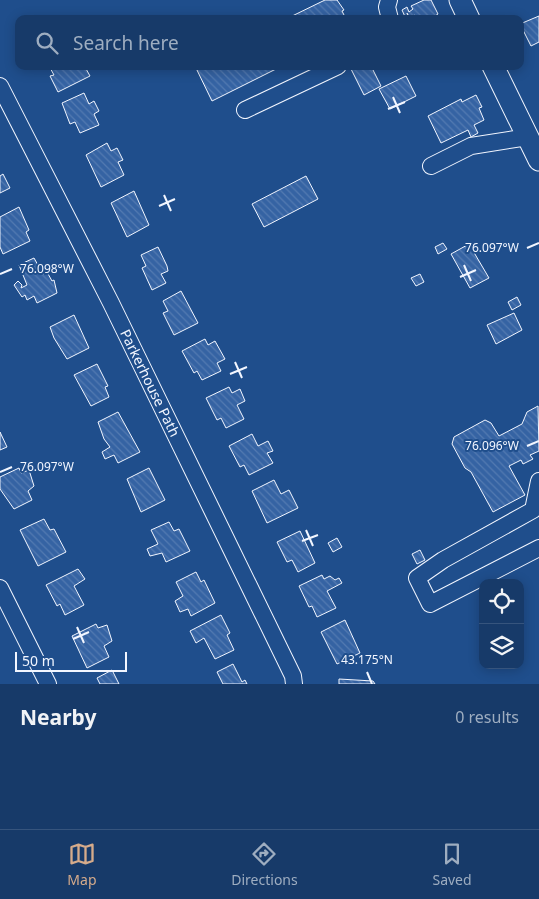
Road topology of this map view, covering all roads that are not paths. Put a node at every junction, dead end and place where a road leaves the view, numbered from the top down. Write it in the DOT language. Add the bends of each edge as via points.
graph roads {
  1 [pos="389,0"];
  2 [pos="460,0"];
  3 [pos="389,15"];
  4 [pos="467,15"];
  5 [pos="330,70"];
  6 [pos="494,70"];
  7 [pos="0,86"];
  8 [pos="245,110"];
  9 [pos="528,137"];
  10 [pos="539,160"];
  11 [pos="431,166"];
  12 [pos="539,481"];
  13 [pos="536,509"];
  14 [pos="539,548"];
  15 [pos="0,588"];
  16 [pos="48,684"];
  17 [pos="294,684"];
  1 -- 3 [label="street"];
  2 -- 4 [label="main road"];
  5 -- 8 [label="street"];
  6 -- 9 [label="main road"];
  7 -- 17 [label="street, Parkerhouse Path" via="111,303 293,676"];
  9 -- 10 [label="main road"];
  9 -- 11 [label="street" via="471,146"];
  12 -- 13 [label="street"];
  13 -- 14 [label="street" via="442,560 417,578 430,604"];
  15 -- 16 [label="street"];
}
